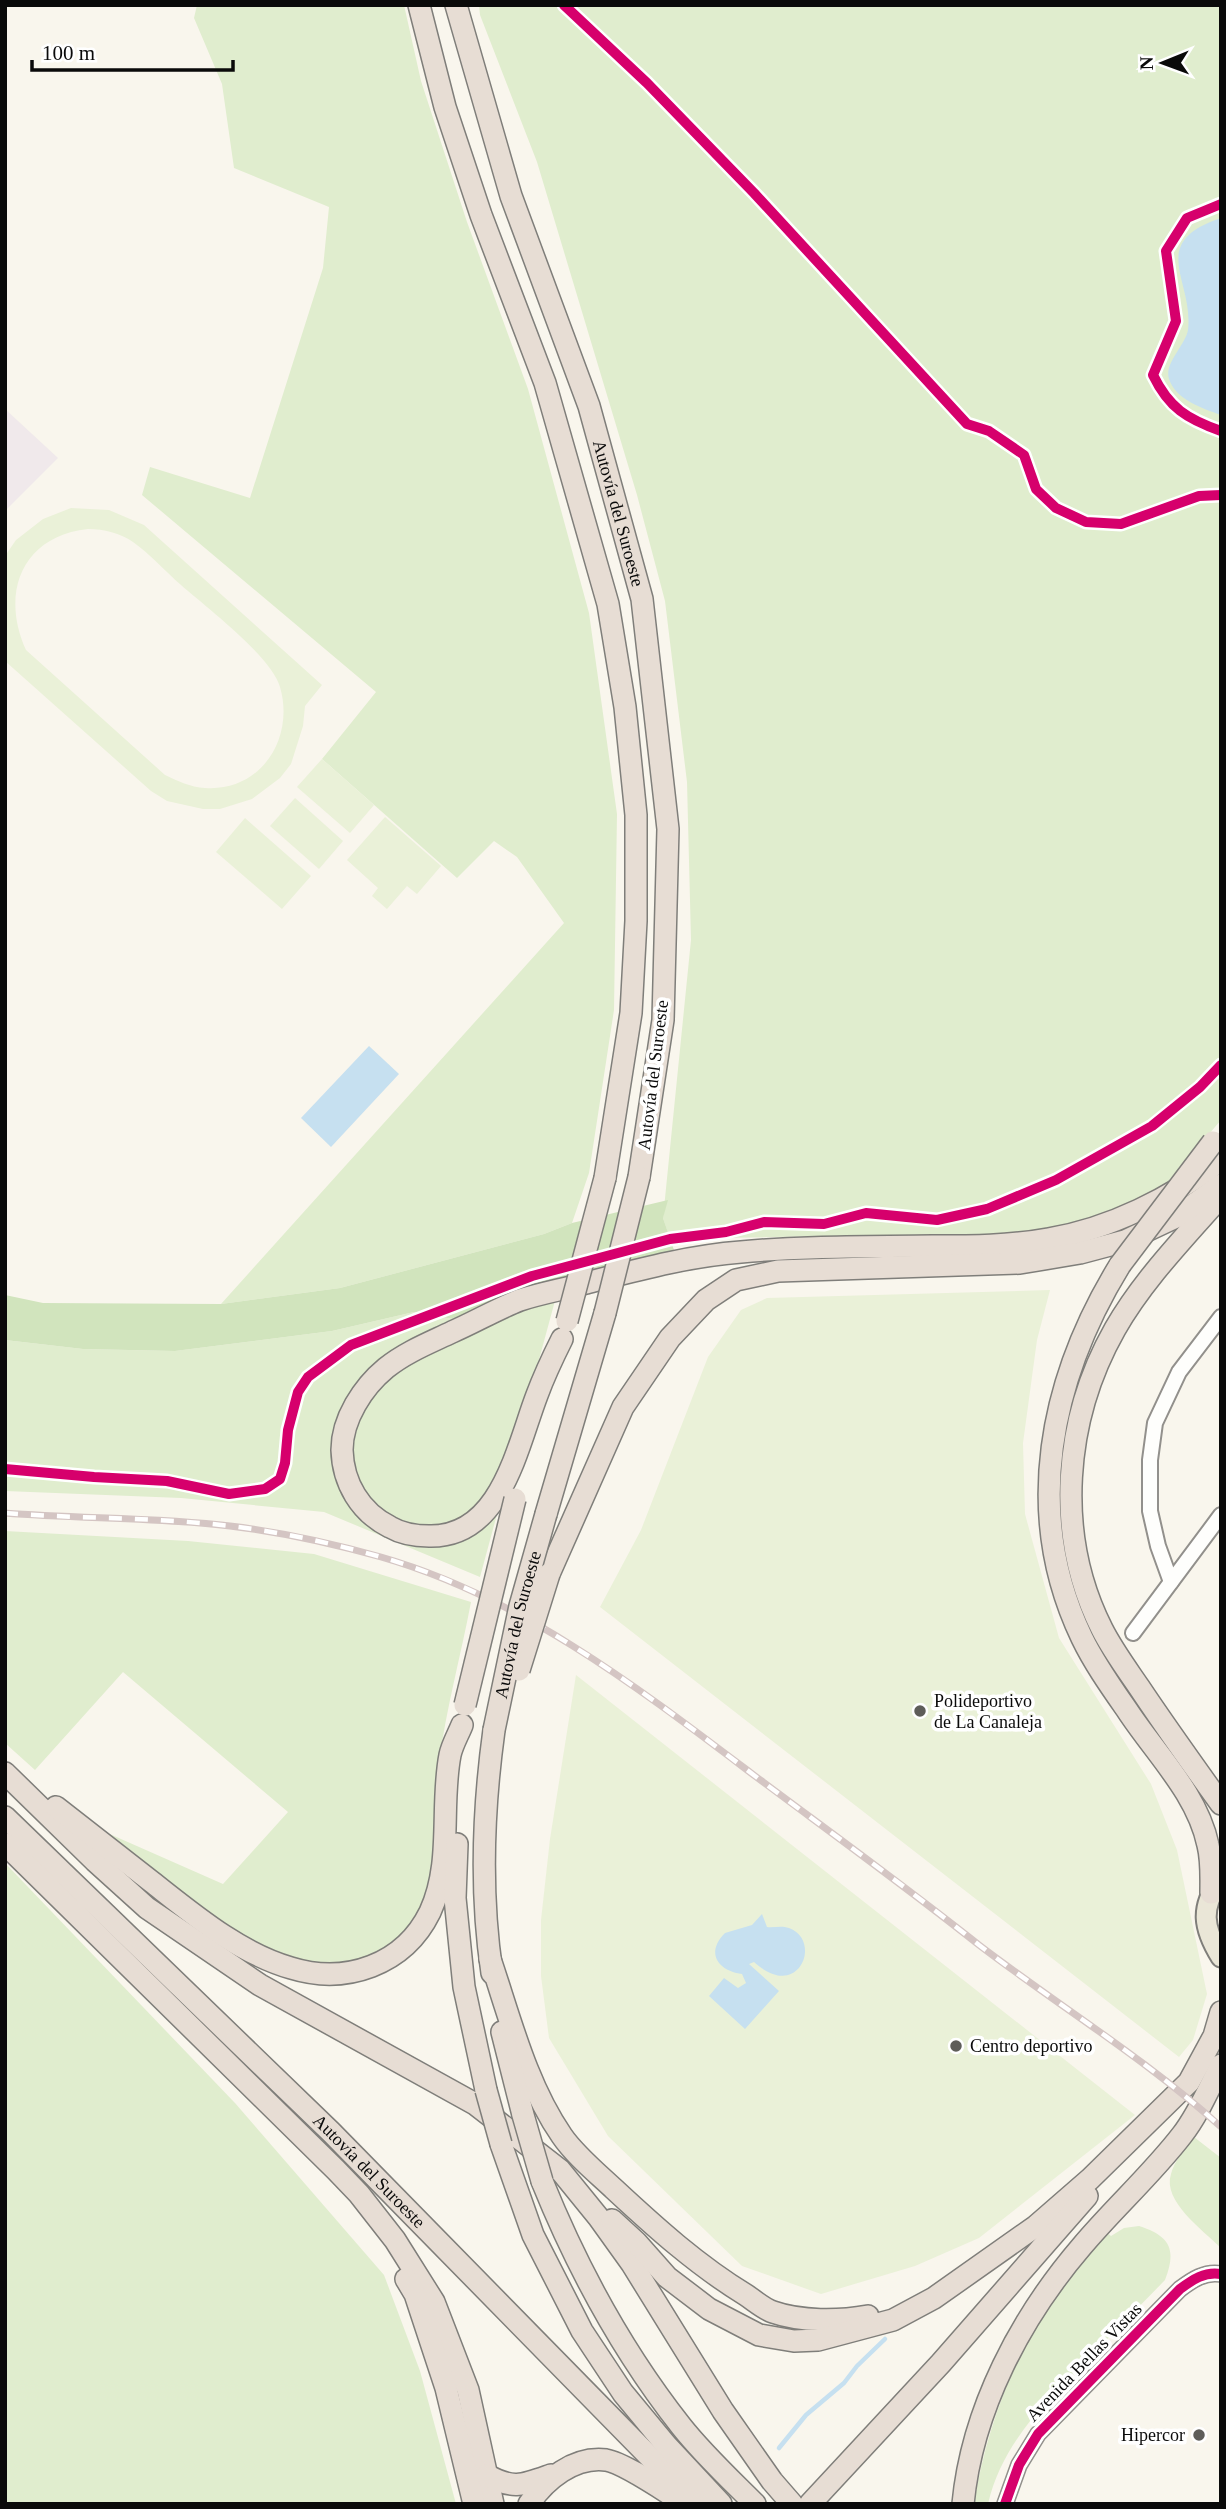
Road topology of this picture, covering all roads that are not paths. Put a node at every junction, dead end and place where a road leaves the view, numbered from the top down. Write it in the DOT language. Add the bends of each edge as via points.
graph roads {
  1 [pos="419,5"];
  2 [pos="456,5"];
  3 [pos="1218,1145"];
  4 [pos="1221,1185"];
  5 [pos="1221,1196"];
  6 [pos="1221,1317"];
  7 [pos="564,1330"];
  8 [pos="1221,1515"];
  9 [pos="1171,1582"];
  10 [pos="1133,1633"];
  11 [pos="463,1715"];
  12 [pos="494,1730"];
  13 [pos="5,1768"];
  14 [pos="5,1773"];
  15 [pos="1221,1804"];
  16 [pos="5,1817"];
  17 [pos="5,1844"];
  18 [pos="1216,1886"];
  19 [pos="1221,1957"];
  20 [pos="490,1959"];
  21 [pos="1221,2012"];
  22 [pos="1221,2065"];
  23 [pos="1214,2086"];
  24 [pos="1162,2109"];
  25 [pos="551,2176"];
  26 [pos="359,2194"];
  27 [pos="1221,2274"];
  28 [pos="934,2298"];
  29 [pos="941,2363"];
  30 [pos="560,2472"];
  31 [pos="487,2475"];
  32 [pos="814,2500"];
  33 [pos="474,2504"];
  34 [pos="493,2504"];
  35 [pos="529,2504"];
  36 [pos="686,2504"];
  37 [pos="695,2504"];
  38 [pos="722,2504"];
  39 [pos="755,2504"];
  40 [pos="792,2504"];
  41 [pos="963,2504"];
  42 [pos="1005,2504"];
  1 -- 7 [label="highway, Autovía del Suroeste, bridge" via="445,107 545,383 608,604 625,707 636,815 631,1013 598,1213"];
  2 -- 12 [label="highway, Autovía del Suroeste, bridge" via="511,196 589,405 642,599 668,829 663,1020 639,1177 520,1606"];
  3 -- 7 [label="highway" via="1155,1202 1052,1239 1007,1245 740,1252 654,1265 521,1300 409,1352 366,1387 342,1440 342,1463 349,1487 360,1502 374,1517 412,1536 440,1536 462,1529 485,1511 509,1474"];
  3 -- 18 [label="highway, bridge" via="1120,1265 1098,1300 1062,1397 1052,1442 1048,1507 1063,1591 1083,1639 1127,1711 1180,1783 1199,1819"];
  4 -- 12 [label="highway, bridge" via="1176,1217 1125,1241 1080,1253 1020,1263 778,1271 736,1280 706,1300 670,1338 623,1407 550,1574"];
  5 -- 15 [label="highway" via="1146,1284 1114,1330 1085,1397 1070,1500 1077,1554 1102,1629"];
  6 -- 9 [label="street" via="1179,1371 1155,1423 1150,1511"];
  7 -- 11 [label="highway, Autovía del Suroeste, bridge" via="515,1499"];
  8 -- 9 [label="street"];
  9 -- 10 [label="street"];
  11 -- 13 [label="highway" via="450,1754 443,1863 431,1910 399,1952 350,1974 292,1969 230,1939"];
  11 -- 38 [label="highway, Autovía del Suroeste, bridge" via="455,1898 464,1987 501,2144 533,2235 582,2331 623,2393"];
  12 -- 20 [label="highway, Autovía del Suroeste" via="486,1804 485,1905"];
  14 -- 25 [label="highway, Autovía del Suroeste" via="147,1908 260,1985 475,2104"];
  16 -- 37 [label="highway, Autovía del Suroeste" via="331,2132"];
  17 -- 26 [label="highway"];
  18 -- 19 [label="main road" via="1207,1905 1207,1930"];
  20 -- 25 [label="highway, Autovía del Suroeste, bridge" via="499,2019 523,2115"];
  20 -- 28 [label="highway" via="539,2097 563,2137 659,2231 710,2273 773,2312 816,2320 874,2315"];
  21 -- 24 [label="highway" via="1214,2036 1189,2082"];
  22 -- 23 [label="highway"];
  23 -- 29 [label="highway" via="1019,2291"];
  23 -- 41 [label="highway" via="1182,2135 1082,2246 1027,2322 991,2395 972,2451"];
  24 -- 28 [label="highway" via="1036,2226"];
  24 -- 29 [label="highway"];
  25 -- 28 [label="highway" via="636,2242 667,2277 709,2309 759,2335 793,2342 818,2340 893,2320"];
  25 -- 39 [label="highway, Autovía del Suroeste" via="567,2244 614,2331 683,2429"];
  25 -- 40 [label="highway, Autovía del Suroeste" via="599,2218 723,2411"];
  26 -- 31 [label="highway" via="395,2240 433,2302 468,2390"];
  26 -- 33 [label="highway" via="415,2294 446,2388"];
  27 -- 42 [label="street, Avenida Bellas Vistas" via="1198,2277 1180,2289 1038,2434 1019,2465"];
  29 -- 32 [label="highway"];
  30 -- 31 [label="highway" via="528,2483 504,2484"];
  30 -- 35 [label="highway" via="541,2486"];
  30 -- 36 [label="highway" via="579,2463 607,2460"];
  31 -- 34 [label="highway"];
}
